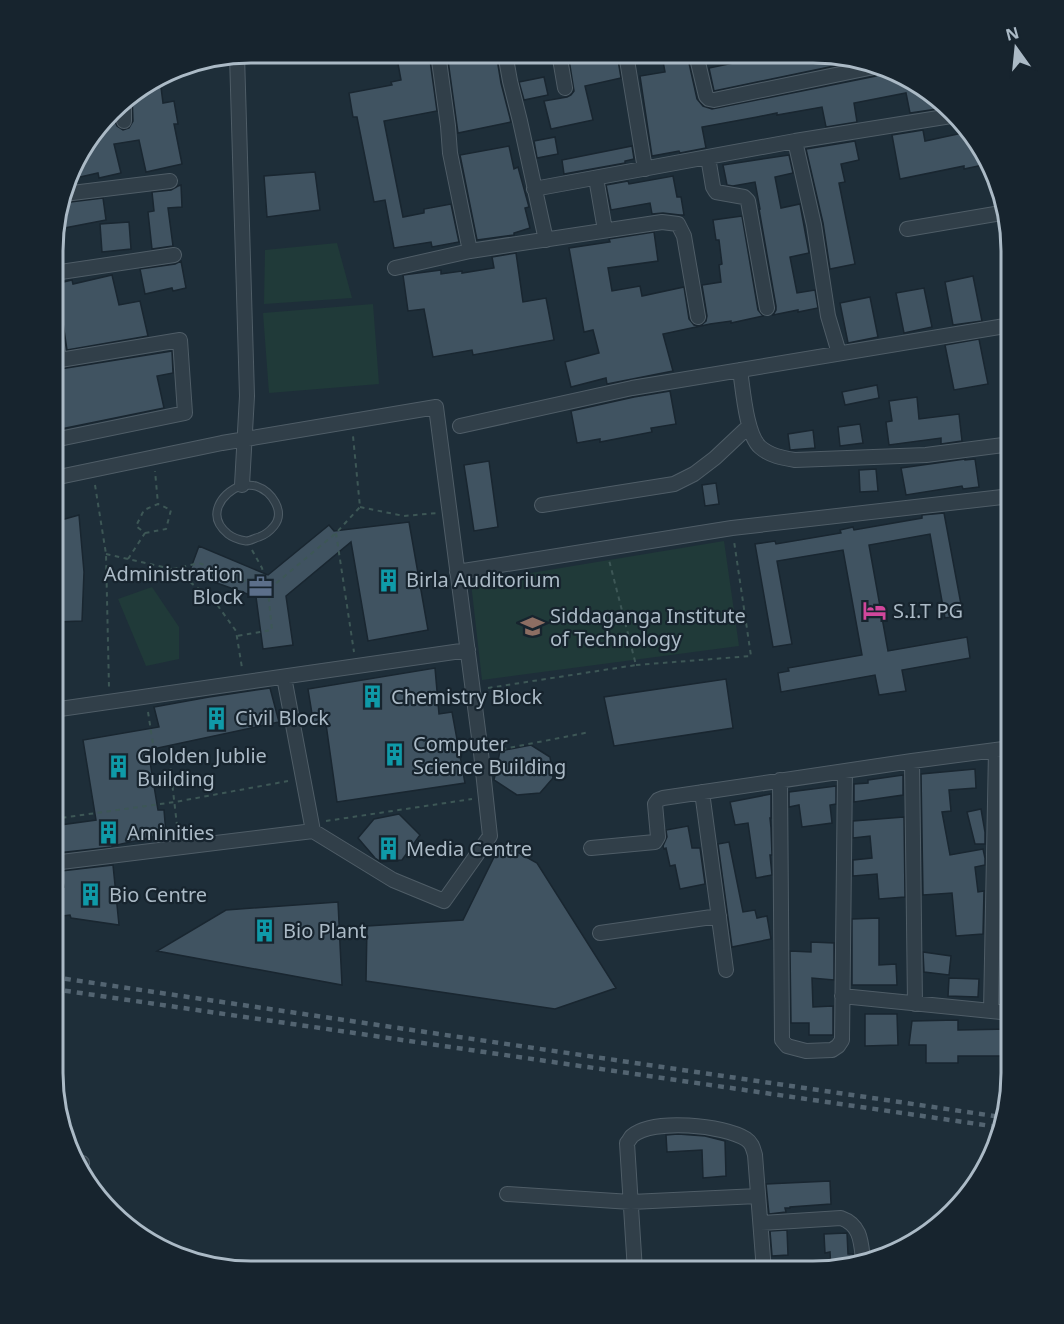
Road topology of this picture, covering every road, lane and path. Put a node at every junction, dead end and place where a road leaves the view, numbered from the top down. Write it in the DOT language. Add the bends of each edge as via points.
graph roads {
  1 [pos="237,63"];
  2 [pos="439,63"];
  3 [pos="507,63"];
  4 [pos="561,63"];
  5 [pos="627,63"];
  6 [pos="698,63"];
  7 [pos="863,69"];
  8 [pos="566,88"];
  9 [pos="124,113"];
  10 [pos="945,117"];
  11 [pos="124,121"];
  12 [pos="795,141"];
  13 [pos="708,157"];
  14 [pos="645,169"];
  15 [pos="596,178"];
  16 [pos="171,181"];
  17 [pos="534,189"];
  18 [pos="72,193"];
  19 [pos="997,214"];
  20 [pos="907,229"];
  21 [pos="605,230"];
  22 [pos="546,240"];
  23 [pos="470,251"];
  24 [pos="174,255"];
  25 [pos="395,268"];
  26 [pos="63,272"];
  27 [pos="767,308"];
  28 [pos="698,317"];
  29 [pos="1001,327"];
  30 [pos="838,353"];
  31 [pos="63,359"];
  32 [pos="740,370"];
  33 [pos="351,421"];
  34 [pos="460,426"];
  35 [pos="749,426"];
  36 [pos="63,438"];
  37 [pos="244,440"];
  38 [pos="1001,445"];
  39 [pos="154,458"];
  40 [pos="92,470"];
  41 [pos="63,476"];
  42 [pos="242,484"];
  43 [pos="1001,497"];
  44 [pos="158,504"];
  45 [pos="542,505"];
  46 [pos="360,507"];
  47 [pos="450,512"];
  48 [pos="732,528"];
  49 [pos="145,533"];
  50 [pos="336,533"];
  51 [pos="247,541"];
  52 [pos="606,548"];
  53 [pos="106,554"];
  54 [pos="129,559"];
  55 [pos="172,570"];
  56 [pos="457,572"];
  57 [pos="268,590"];
  58 [pos="237,636"];
  59 [pos="468,650"];
  60 [pos="636,665"];
  61 [pos="356,666"];
  62 [pos="284,677"];
  63 [pos="245,682"];
  64 [pos="473,690"];
  65 [pos="146,697"];
  66 [pos="109,702"];
  67 [pos="63,709"];
  68 [pos="590,732"];
  69 [pos="1001,749"];
  70 [pos="996,750"];
  71 [pos="490,752"];
  72 [pos="912,761"];
  73 [pos="845,771"];
  74 [pos="303,778"];
  75 [pos="780,780"];
  76 [pos="702,792"];
  77 [pos="486,797"];
  78 [pos="174,802"];
  79 [pos="63,818"];
  80 [pos="312,827"];
  81 [pos="180,847"];
  82 [pos="591,848"];
  83 [pos="63,862"];
  84 [pos="719,916"];
  85 [pos="600,933"];
  86 [pos="726,970"];
  87 [pos="842,996"];
  88 [pos="915,1004"];
  89 [pos="991,1011"];
  90 [pos="1001,1012"];
  91 [pos="507,1194"];
  92 [pos="758,1196"];
  93 [pos="631,1202"];
  94 [pos="760,1222"];
  95 [pos="862,1255"];
  96 [pos="634,1261"];
  97 [pos="763,1261"];
  1 -- 37 [label="street"];
  2 -- 23 [label="street" via="450,153"];
  3 -- 17 [label="street"];
  4 -- 8 [label="street"];
  5 -- 14 [label="street"];
  6 -- 7 [label="street" via="706,96 714,100"];
  9 -- 11 [label="street"];
  10 -- 12 [label="street"];
  12 -- 13 [label="street"];
  12 -- 30 [label="street"];
  13 -- 14 [label="street"];
  13 -- 27 [label="street" via="716,192 748,201"];
  14 -- 15 [label="street"];
  15 -- 17 [label="street"];
  15 -- 21 [label="street"];
  16 -- 18 [label="street"];
  17 -- 22 [label="street"];
  19 -- 20 [label="street"];
  21 -- 22 [label="street"];
  21 -- 28 [label="street" via="662,222 678,224 684,236"];
  22 -- 23 [label="street"];
  23 -- 25 [label="street"];
  24 -- 26 [label="street"];
  29 -- 30 [label="street"];
  30 -- 32 [label="street"];
  31 -- 36 [label="street" via="180,340 185,413"];
  32 -- 34 [label="street" via="632,388"];
  32 -- 35 [label="street"];
  33 -- 37 [label="street"];
  33 -- 46 [label="path"];
  33 -- 47 [label="street" via="436,406"];
  35 -- 38 [label="street" via="759,446 775,456 795,460 926,455"];
  35 -- 45 [label="street" via="715,458 674,484"];
  37 -- 39 [label="street"];
  37 -- 42 [label="street"];
  39 -- 40 [label="street"];
  39 -- 44 [label="path"];
  40 -- 41 [label="street"];
  40 -- 53 [label="path"];
  42 -- 51 [label="lane" via="222,498 217,519 232,538"];
  42 -- 51 [label="lane" via="266,491 278,509 274,526 265,535"];
  43 -- 48 [label="street"];
  44 -- 49 [label="path" via="144,510 136,526"];
  44 -- 49 [label="path" via="171,510 166,529"];
  46 -- 47 [label="path" via="404,516"];
  46 -- 50 [label="path"];
  47 -- 56 [label="street"];
  48 -- 52 [label="street"];
  48 -- 60 [label="path" via="751,656"];
  49 -- 54 [label="path"];
  50 -- 57 [label="path"];
  50 -- 61 [label="path"];
  51 -- 57 [label="path" via="262,568"];
  52 -- 56 [label="street"];
  52 -- 60 [label="path"];
  53 -- 54 [label="path"];
  53 -- 66 [label="path"];
  54 -- 55 [label="path"];
  55 -- 57 [label="path" via="199,562"];
  55 -- 58 [label="path" via="213,599"];
  56 -- 59 [label="street"];
  57 -- 58 [label="path" via="272,630"];
  58 -- 63 [label="path"];
  59 -- 61 [label="street"];
  59 -- 64 [label="street"];
  60 -- 64 [label="path"];
  61 -- 62 [label="street"];
  62 -- 63 [label="street"];
  62 -- 74 [label="street"];
  63 -- 65 [label="street"];
  64 -- 77 [label="street"];
  65 -- 66 [label="street"];
  65 -- 78 [label="path" via="154,757 169,756"];
  66 -- 67 [label="street"];
  68 -- 71 [label="path"];
  69 -- 70 [label="street"];
  70 -- 72 [label="street"];
  70 -- 89 [label="street"];
  72 -- 73 [label="street"];
  72 -- 88 [label="street"];
  73 -- 75 [label="street"];
  73 -- 87 [label="street"];
  74 -- 78 [label="path"];
  74 -- 80 [label="street"];
  75 -- 76 [label="street"];
  75 -- 87 [label="street" via="782,1040 787,1046 806,1051 832,1050 838,1046 842,1040"];
  76 -- 82 [label="street" via="658,800 655,842"];
  76 -- 84 [label="street"];
  77 -- 80 [label="path"];
  77 -- 80 [label="street" via="490,837 444,902 393,880"];
  78 -- 79 [label="path"];
  78 -- 81 [label="path"];
  80 -- 81 [label="street"];
  81 -- 83 [label="street"];
  84 -- 85 [label="street"];
  84 -- 86 [label="street"];
  87 -- 88 [label="street"];
  88 -- 89 [label="street"];
  89 -- 90 [label="street"];
  91 -- 93 [label="street"];
  92 -- 93 [label="street"];
  92 -- 93 [label="street" via="755,1155 748,1140 713,1127 671,1125 640,1132 627,1143"];
  92 -- 94 [label="street"];
  93 -- 96 [label="street"];
  94 -- 95 [label="street" via="846,1219 857,1229"];
  94 -- 97 [label="street"];
}
